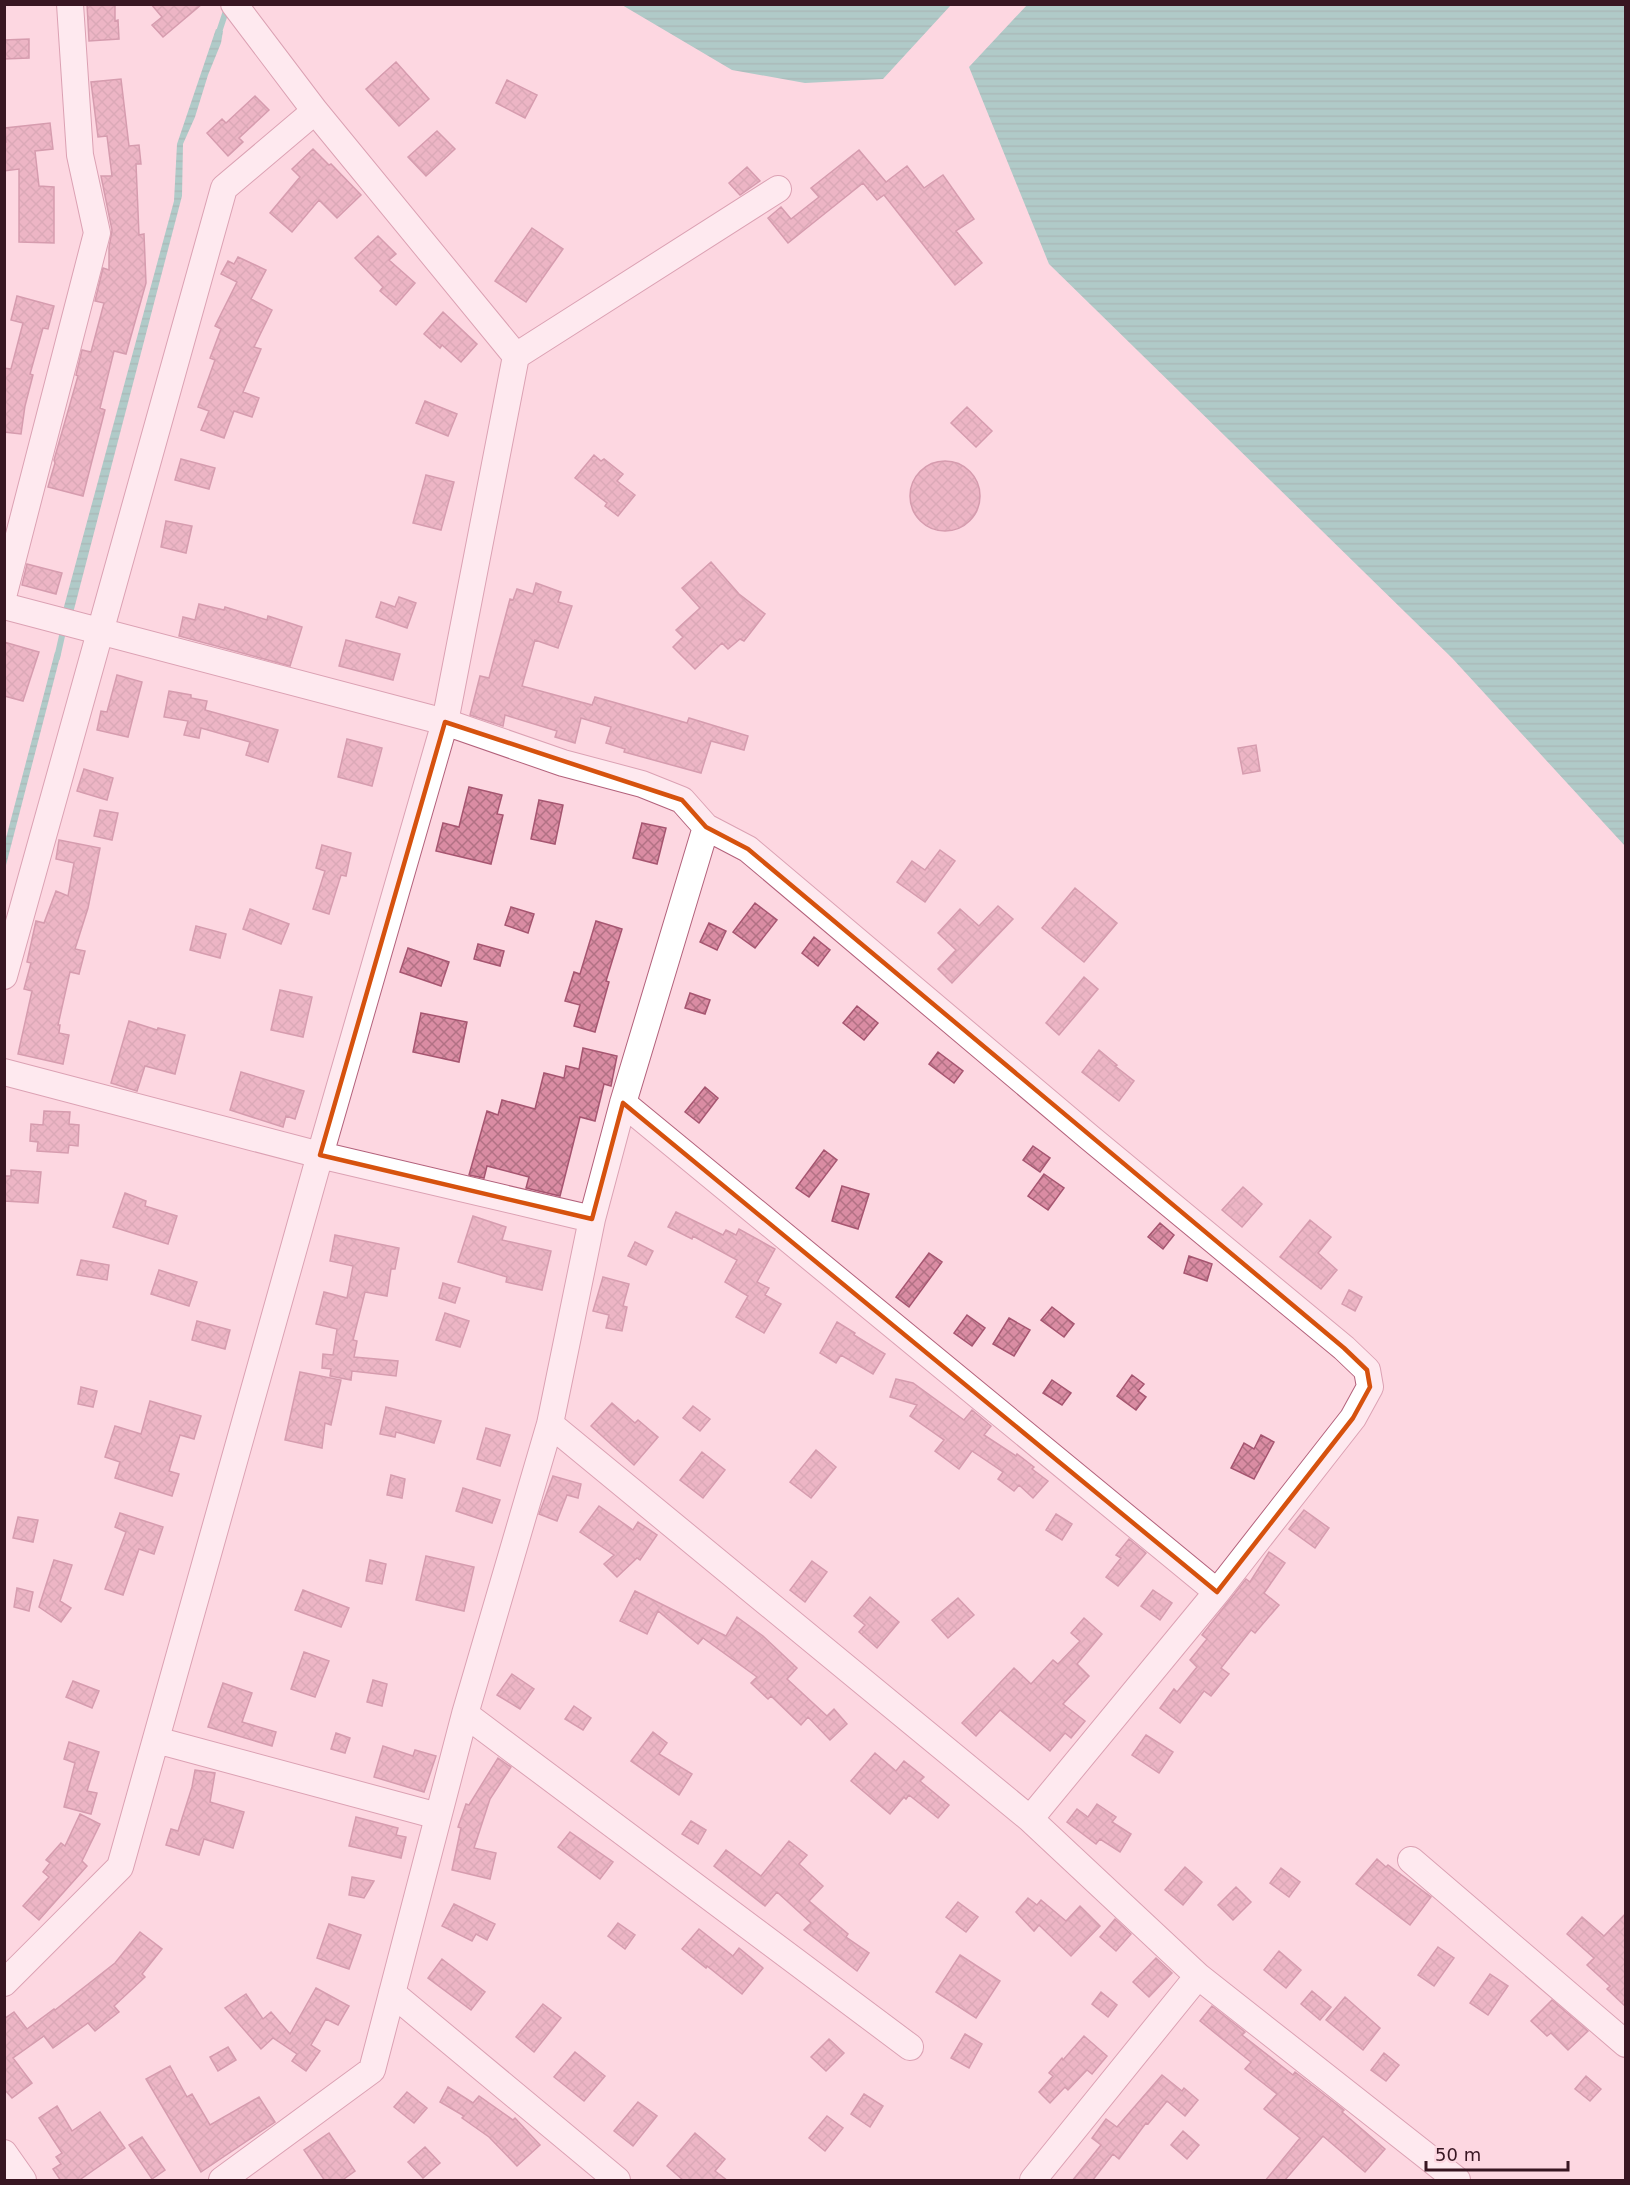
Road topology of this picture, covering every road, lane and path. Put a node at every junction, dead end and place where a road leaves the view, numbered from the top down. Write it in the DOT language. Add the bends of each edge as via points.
graph roads {
  1 [pos="70,4"];
  2 [pos="234,4"];
  3 [pos="315,111"];
  4 [pos="778,189"];
  5 [pos="516,356"];
  6 [pos="4,593"];
  7 [pos="4,606"];
  8 [pos="100,631"];
  9 [pos="444,722"];
  10 [pos="705,827"];
  11 [pos="4,976"];
  12 [pos="4,1072"];
  13 [pos="623,1103"];
  14 [pos="320,1155"];
  15 [pos="592,1219"];
  16 [pos="550,1424"];
  17 [pos="1217,1592"];
  18 [pos="465,1714"];
  19 [pos="156,1740"];
  20 [pos="438,1816"];
  21 [pos="1030,1819"];
  22 [pos="1411,1860"];
  23 [pos="1198,1976"];
  24 [pos="4,1983"];
  25 [pos="392,1993"];
  26 [pos="1626,2044"];
  27 [pos="910,2047"];
  28 [pos="4,2153"];
  29 [pos="1035,2180"];
  30 [pos="23,2181"];
  31 [pos="222,2181"];
  32 [pos="617,2181"];
  33 [pos="1457,2181"];
  1 -- 6 [label="street" via="80,155 97,233"];
  2 -- 3 [label="street"];
  3 -- 5 [label="street"];
  3 -- 8 [label="street" via="224,189"];
  4 -- 5 [label="street"];
  5 -- 9 [label="street"];
  7 -- 8 [label="street"];
  8 -- 9 [label="street"];
  8 -- 11 [label="street"];
  9 -- 10 [label="street" via="682,800"];
  9 -- 14 [label="street"];
  10 -- 13 [label="street"];
  10 -- 17 [label="street" via="748,849 1367,1370 1370,1386 1353,1419"];
  12 -- 14 [label="street"];
  13 -- 15 [label="street"];
  13 -- 17 [label="street"];
  14 -- 15 [label="street"];
  14 -- 19 [label="street"];
  15 -- 16 [label="street"];
  16 -- 18 [label="street"];
  16 -- 21 [label="street"];
  17 -- 21 [label="street"];
  18 -- 20 [label="street"];
  18 -- 27 [label="street"];
  19 -- 20 [label="street"];
  19 -- 24 [label="street" via="120,1868"];
  20 -- 25 [label="street"];
  21 -- 23 [label="street"];
  22 -- 26 [label="street"];
  23 -- 29 [label="street"];
  23 -- 33 [label="street"];
  25 -- 31 [label="street" via="372,2070"];
  25 -- 32 [label="street"];
  28 -- 30 [label="street"];
}
